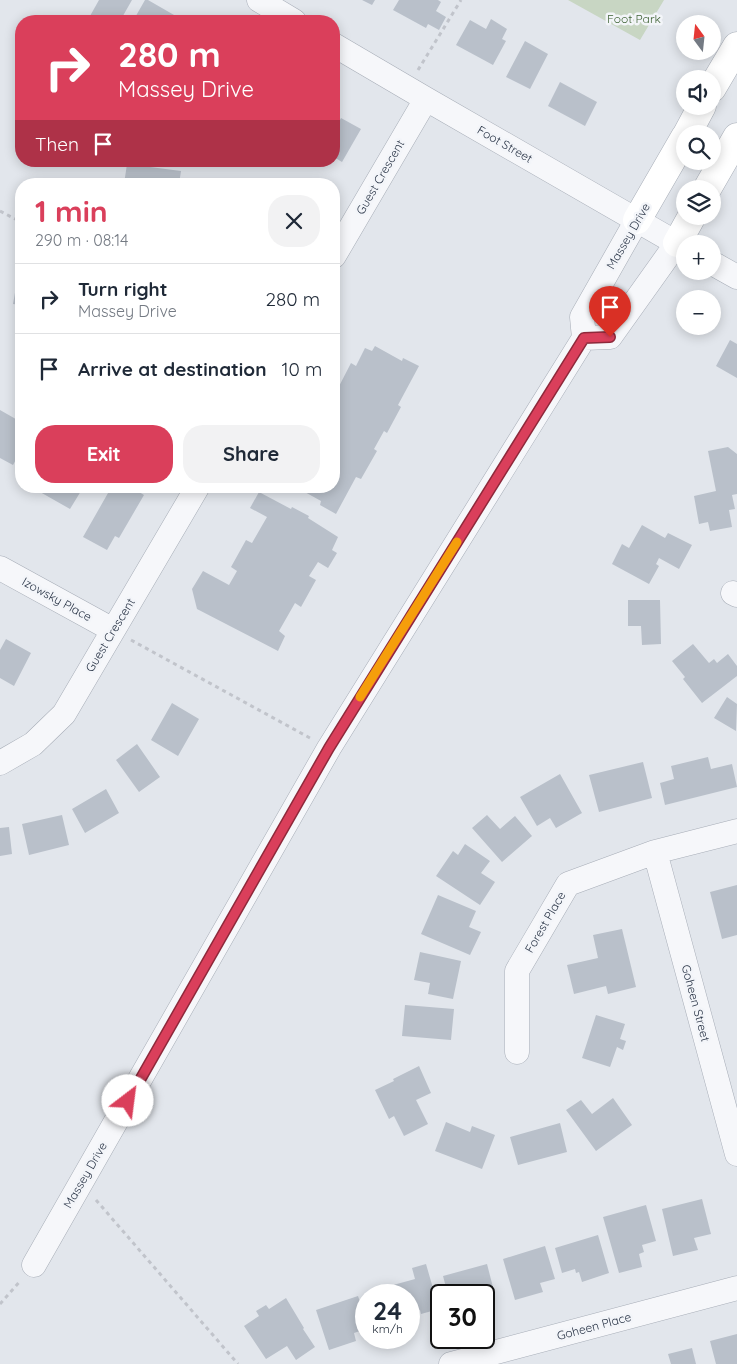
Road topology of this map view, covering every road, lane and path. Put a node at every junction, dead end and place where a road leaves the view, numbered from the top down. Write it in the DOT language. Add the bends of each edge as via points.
graph roads {
  1 [pos="259,0"];
  2 [pos="460,0"];
  3 [pos="284,15"];
  4 [pos="737,46"];
  5 [pos="340,48"];
  6 [pos="721,73"];
  7 [pos="417,94"];
  8 [pos="737,137"];
  9 [pos="676,152"];
  10 [pos="712,180"];
  11 [pos="0,211"];
  12 [pos="15,219"];
  13 [pos="637,220"];
  14 [pos="676,242"];
  15 [pos="340,244"];
  16 [pos="676,251"];
  17 [pos="721,268"];
  18 [pos="737,277"];
  19 [pos="584,338"];
  20 [pos="194,493"];
  21 [pos="0,568"];
  22 [pos="113,630"];
  23 [pos="329,748"];
  24 [pos="0,763"];
  25 [pos="737,831"];
  26 [pos="655,852"];
  27 [pos="517,1052"];
  28 [pos="737,1154"];
  29 [pos="81,1183"];
  30 [pos="34,1265"];
  31 [pos="737,1288"];
  32 [pos="0,1304"];
  33 [pos="238,1364"];
  34 [pos="452,1364"];
  1 -- 3 [label="street"];
  2 -- 7 [label="path"];
  4 -- 6 [label="street"];
  5 -- 7 [label="street, Foot Street"];
  7 -- 13 [label="street, Foot Street"];
  7 -- 15 [label="street, Guest Crescent"];
  8 -- 10 [label="street"];
  9 -- 13 [label="street, Massey Drive"];
  11 -- 12 [label="path"];
  13 -- 14 [label="street, Foot Street"];
  13 -- 19 [label="street, Massey Drive" via="582,317"];
  16 -- 19 [label="street" via="610,337"];
  17 -- 18 [label="street"];
  19 -- 23 [label="street, Massey Drive"];
  20 -- 22 [label="street, Guest Crescent"];
  21 -- 22 [label="street, Izowsky Place"];
  22 -- 23 [label="path"];
  22 -- 24 [label="street, Guest Crescent" via="64,714 33,744"];
  23 -- 29 [label="street, Massey Drive"];
  25 -- 26 [label="street, Forest Place"];
  26 -- 27 [label="street, Forest Place" via="568,884 517,971"];
  26 -- 28 [label="street, Goheen Street"];
  29 -- 30 [label="street, Massey Drive"];
  29 -- 33 [label="path"];
  30 -- 32 [label="path"];
  31 -- 34 [label="street, Goheen Place"];
}
